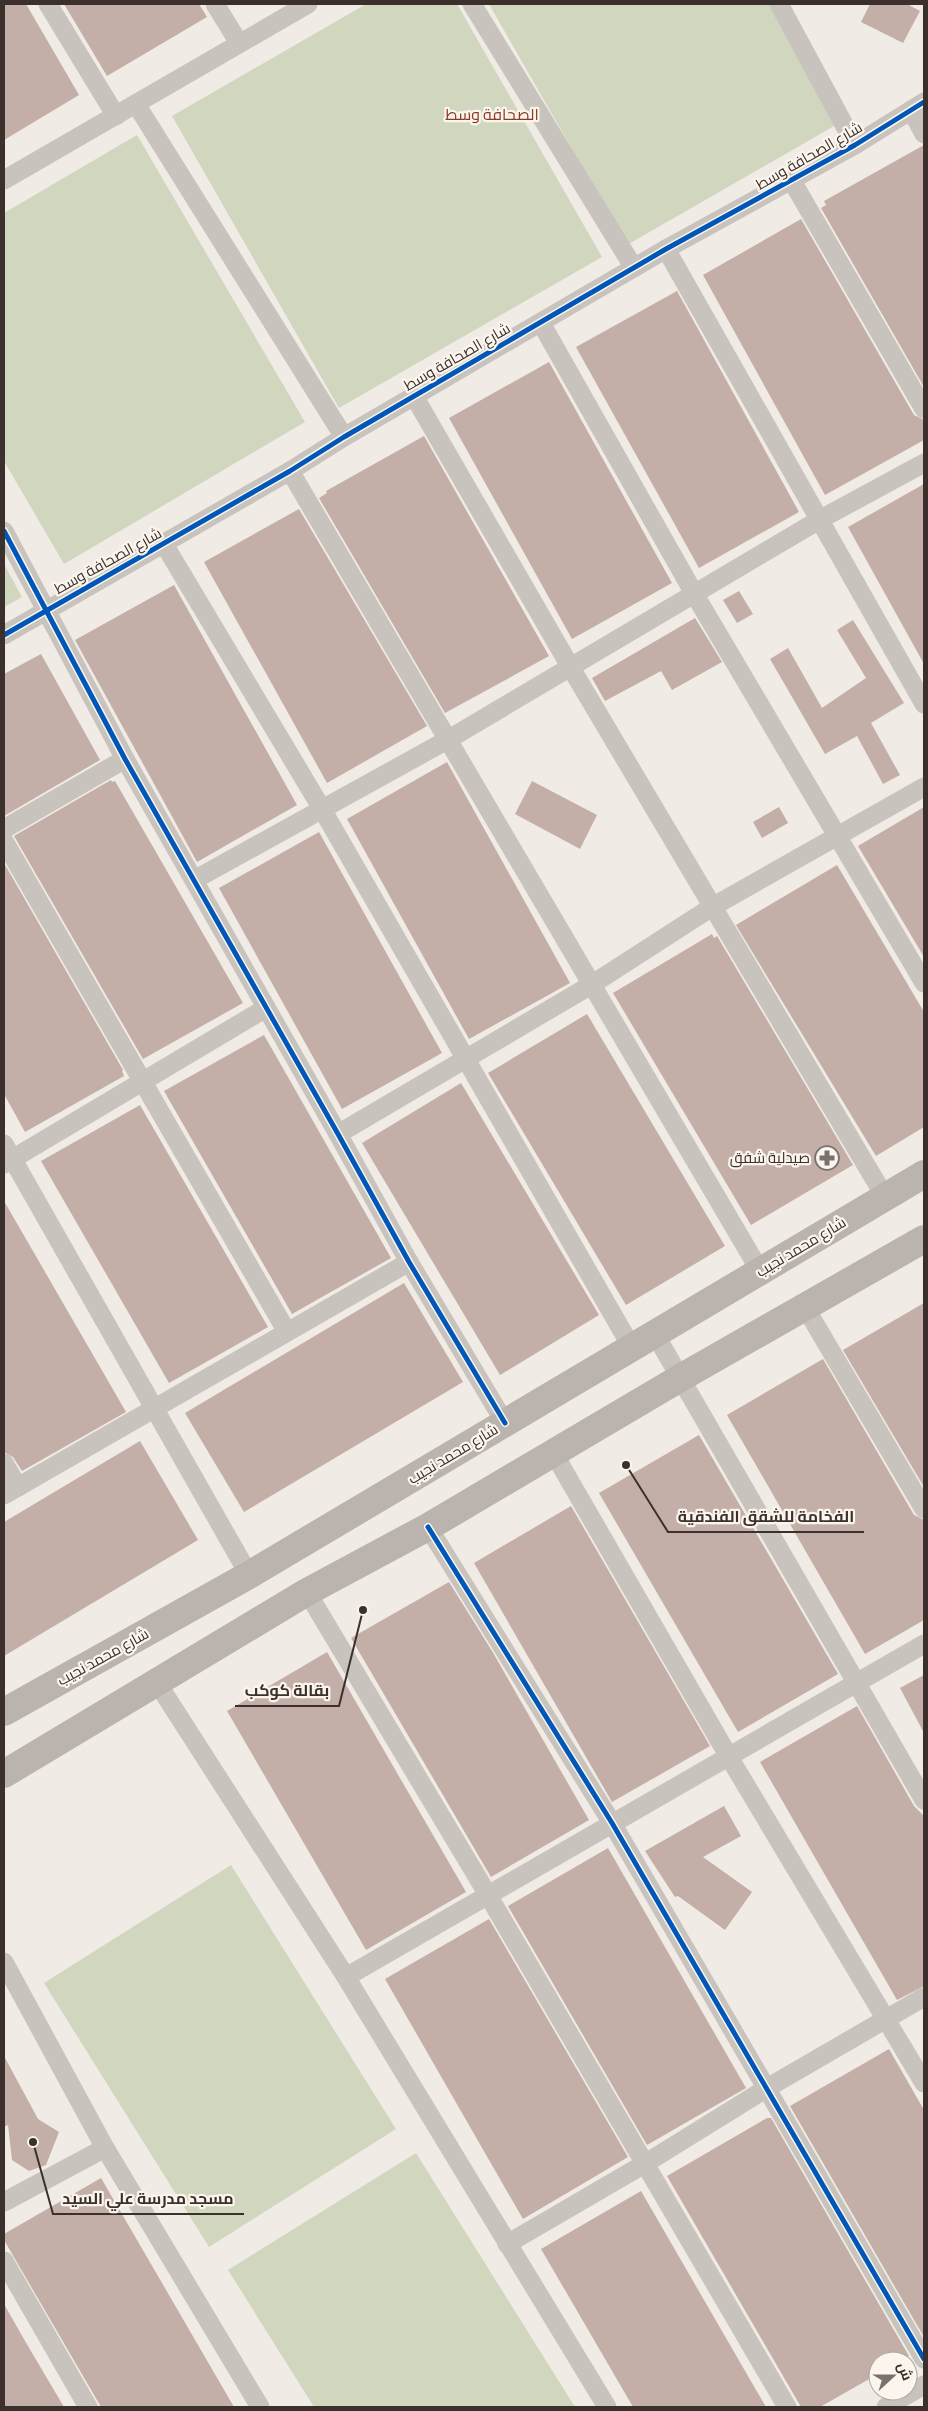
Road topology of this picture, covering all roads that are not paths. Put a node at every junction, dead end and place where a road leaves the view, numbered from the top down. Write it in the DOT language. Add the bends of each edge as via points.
graph roads {
  1 [pos="48,4"];
  2 [pos="215,4"];
  3 [pos="308,4"];
  4 [pos="472,4"];
  5 [pos="779,4"];
  6 [pos="239,43"];
  7 [pos="136,104"];
  8 [pos="917,106"];
  9 [pos="116,116"];
  10 [pos="924,134"];
  11 [pos="855,145"];
  12 [pos="4,180"];
  13 [pos="792,181"];
  14 [pos="666,249"];
  15 [pos="634,268"];
  16 [pos="541,323"];
  17 [pos="414,396"];
  18 [pos="924,409"];
  19 [pos="344,437"];
  20 [pos="924,463"];
  21 [pos="290,471"];
  22 [pos="819,520"];
  23 [pos="4,531"];
  24 [pos="164,544"];
  25 [pos="695,595"];
  26 [pos="46,610"];
  27 [pos="4,635"];
  28 [pos="571,668"];
  29 [pos="924,704"];
  30 [pos="449,739"];
  31 [pos="125,758"];
  32 [pos="924,788"];
  33 [pos="322,809"];
  34 [pos="4,829"];
  35 [pos="837,838"];
  36 [pos="4,840"];
  37 [pos="194,880"];
  38 [pos="712,907"];
  39 [pos="924,983"];
  40 [pos="591,985"];
  41 [pos="266,1008"];
  42 [pos="465,1059"];
  43 [pos="142,1081"];
  44 [pos="338,1134"];
  45 [pos="7,1156"];
  46 [pos="924,1174"];
  47 [pos="885,1197"];
  48 [pos="924,1239"];
  49 [pos="409,1262"];
  50 [pos="760,1271"];
  51 [pos="805,1307"];
  52 [pos="287,1332"];
  53 [pos="655,1334"];
  54 [pos="632,1348"];
  55 [pos="682,1377"];
  56 [pos="155,1409"];
  57 [pos="505,1423"];
  58 [pos="554,1452"];
  59 [pos="4,1462"];
  60 [pos="11,1491"];
  61 [pos="924,1509"];
  62 [pos="428,1527"];
  63 [pos="249,1575"];
  64 [pos="307,1592"];
  65 [pos="924,1644"];
  66 [pos="156,1681"];
  67 [pos="856,1683"];
  68 [pos="4,1712"];
  69 [pos="729,1756"];
  70 [pos="4,1774"];
  71 [pos="924,1800"];
  72 [pos="612,1824"];
  73 [pos="488,1895"];
  74 [pos="4,1962"];
  75 [pos="346,1977"];
  76 [pos="924,1998"];
  77 [pos="886,2019"];
  78 [pos="924,2083"];
  79 [pos="767,2088"];
  80 [pos="105,2148"];
  81 [pos="646,2163"];
  82 [pos="4,2202"];
  83 [pos="508,2244"];
  84 [pos="4,2261"];
  85 [pos="924,2359"];
  86 [pos="924,2385"];
  87 [pos="909,2402"];
  88 [pos="88,2407"];
  89 [pos="260,2407"];
  90 [pos="607,2407"];
  91 [pos="787,2407"];
  92 [pos="886,2407"];
  1 -- 9 [label="street"];
  2 -- 6 [label="street"];
  3 -- 6 [label="street"];
  4 -- 15 [label="street"];
  5 -- 11 [label="street"];
  6 -- 7 [label="street"];
  7 -- 9 [label="street"];
  7 -- 19 [label="street"];
  8 -- 10 [label="street"];
  8 -- 11 [label="street, شارع الصحافة وسط"];
  9 -- 12 [label="street"];
  11 -- 13 [label="street, شارع الصحافة وسط"];
  13 -- 14 [label="street, شارع الصحافة وسط"];
  13 -- 18 [label="street"];
  14 -- 15 [label="street, شارع الصحافة وسط"];
  14 -- 22 [label="street"];
  15 -- 16 [label="street, شارع الصحافة وسط"];
  16 -- 17 [label="street, شارع الصحافة وسط"];
  16 -- 25 [label="street"];
  17 -- 19 [label="street, شارع الصحافة وسط"];
  17 -- 28 [label="street"];
  19 -- 21 [label="street, شارع الصحافة وسط"];
  20 -- 22 [label="street"];
  21 -- 24 [label="street, شارع الصحافة وسط"];
  21 -- 30 [label="street"];
  22 -- 25 [label="street"];
  22 -- 29 [label="street"];
  23 -- 26 [label="street"];
  24 -- 26 [label="street, شارع الصحافة وسط"];
  24 -- 33 [label="street"];
  25 -- 28 [label="street"];
  25 -- 35 [label="street"];
  26 -- 27 [label="street, شارع الصحافة وسط"];
  26 -- 31 [label="street"];
  28 -- 30 [label="street"];
  28 -- 38 [label="street"];
  30 -- 33 [label="street"];
  30 -- 40 [label="street"];
  31 -- 34 [label="street"];
  31 -- 37 [label="street"];
  32 -- 35 [label="street"];
  33 -- 37 [label="street"];
  33 -- 42 [label="street"];
  35 -- 38 [label="street"];
  35 -- 39 [label="street"];
  36 -- 43 [label="street"];
  37 -- 41 [label="street"];
  38 -- 40 [label="street"];
  38 -- 47 [label="street"];
  40 -- 42 [label="street"];
  40 -- 50 [label="street"];
  41 -- 43 [label="street"];
  41 -- 44 [label="street"];
  42 -- 44 [label="street"];
  42 -- 54 [label="street"];
  43 -- 45 [label="street"];
  43 -- 52 [label="street"];
  44 -- 49 [label="street"];
  45 -- 56 [label="street"];
  46 -- 47 [label="main road, شارع محمد نجيب"];
  47 -- 50 [label="main road, شارع محمد نجيب"];
  48 -- 51 [label="main road"];
  49 -- 52 [label="street"];
  49 -- 57 [label="street"];
  50 -- 53 [label="main road, شارع محمد نجيب"];
  51 -- 55 [label="main road"];
  51 -- 61 [label="street"];
  52 -- 56 [label="street"];
  53 -- 54 [label="main road, شارع محمد نجيب"];
  53 -- 55 [label="street"];
  54 -- 57 [label="main road, شارع محمد نجيب"];
  55 -- 58 [label="main road"];
  55 -- 67 [label="street"];
  56 -- 60 [label="street"];
  56 -- 63 [label="street"];
  57 -- 63 [label="main road, شارع محمد نجيب"];
  58 -- 62 [label="main road"];
  58 -- 69 [label="street"];
  59 -- 60 [label="street"];
  62 -- 64 [label="main road"];
  62 -- 72 [label="street"];
  63 -- 68 [label="main road, شارع محمد نجيب"];
  64 -- 66 [label="main road"];
  64 -- 73 [label="street"];
  65 -- 67 [label="street"];
  66 -- 70 [label="main road"];
  66 -- 75 [label="street"];
  67 -- 69 [label="street"];
  67 -- 71 [label="street"];
  69 -- 72 [label="street"];
  69 -- 77 [label="street"];
  72 -- 73 [label="street"];
  72 -- 79 [label="street"];
  73 -- 75 [label="street"];
  73 -- 81 [label="street"];
  74 -- 80 [label="street"];
  75 -- 83 [label="street"];
  76 -- 77 [label="street"];
  77 -- 78 [label="street"];
  77 -- 79 [label="street"];
  79 -- 81 [label="street"];
  79 -- 85 [label="street"];
  80 -- 82 [label="street"];
  80 -- 89 [label="street"];
  81 -- 83 [label="street"];
  81 -- 91 [label="street"];
  83 -- 90 [label="street"];
  84 -- 88 [label="street"];
  86 -- 87 [label="street"];
  87 -- 92 [label="street"];
}
